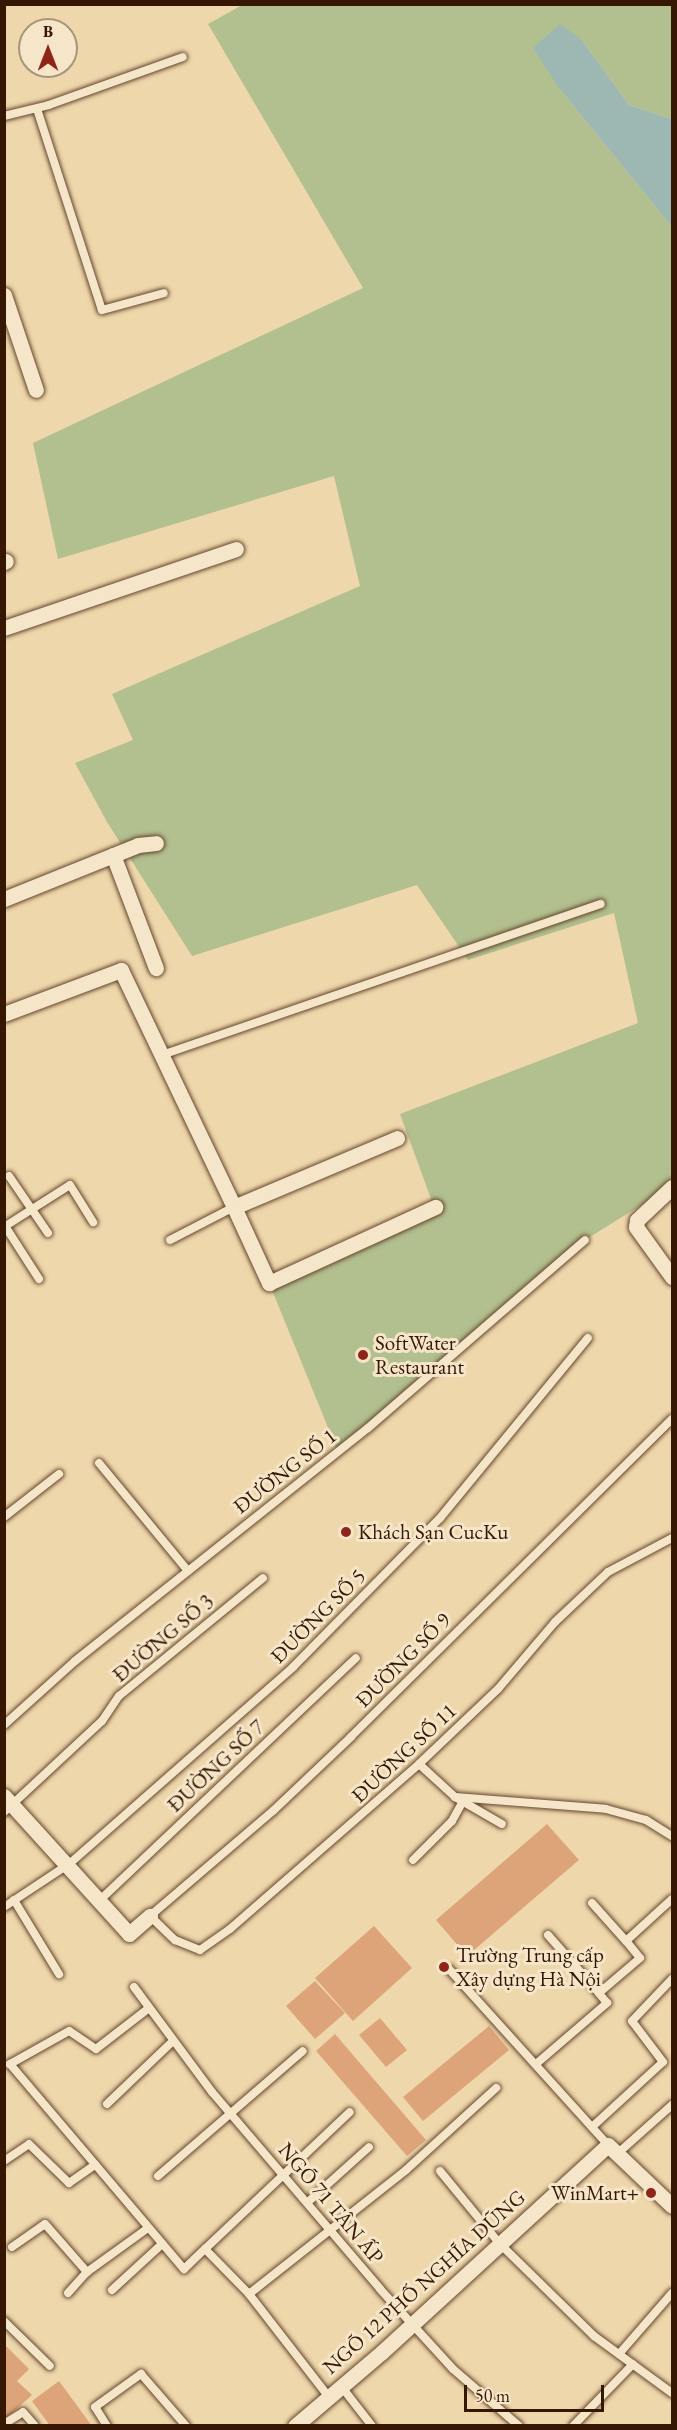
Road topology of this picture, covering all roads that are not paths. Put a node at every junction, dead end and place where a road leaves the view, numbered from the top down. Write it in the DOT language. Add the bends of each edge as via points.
graph roads {
  1 [pos="183,57"];
  2 [pos="37,109"];
  3 [pos="4,116"];
  4 [pos="164,293"];
  5 [pos="4,295"];
  6 [pos="36,390"];
  7 [pos="236,549"];
  8 [pos="4,628"];
  9 [pos="156,843"];
  10 [pos="113,855"];
  11 [pos="4,899"];
  12 [pos="601,904"];
  13 [pos="156,968"];
  14 [pos="4,1014"];
  15 [pos="162,1055"];
  16 [pos="397,1138"];
  17 [pos="9,1176"];
  18 [pos="672,1187"];
  19 [pos="234,1207"];
  20 [pos="435,1207"];
  21 [pos="32,1209"];
  22 [pos="93,1221"];
  23 [pos="5,1227"];
  24 [pos="48,1233"];
  25 [pos="170,1240"];
  26 [pos="585,1240"];
  27 [pos="672,1277"];
  28 [pos="39,1279"];
  29 [pos="588,1338"];
  30 [pos="672,1419"];
  31 [pos="99,1463"];
  32 [pos="58,1474"];
  33 [pos="4,1517"];
  34 [pos="672,1538"];
  35 [pos="188,1571"];
  36 [pos="263,1578"];
  37 [pos="356,1658"];
  38 [pos="4,1725"];
  39 [pos="419,1764"];
  40 [pos="459,1799"];
  41 [pos="7,1805"];
  42 [pos="502,1824"];
  43 [pos="672,1836"];
  44 [pos="413,1860"];
  45 [pos="69,1864"];
  46 [pos="672,1899"];
  47 [pos="14,1900"];
  48 [pos="100,1900"];
  49 [pos="592,1904"];
  50 [pos="4,1907"];
  51 [pos="150,1916"];
  52 [pos="548,1935"];
  53 [pos="626,1941"];
  54 [pos="449,1968"];
  55 [pos="59,1974"];
  56 [pos="672,1979"];
  57 [pos="134,1987"];
  58 [pos="598,1993"];
  59 [pos="149,2008"];
  60 [pos="173,2041"];
  61 [pos="303,2051"];
  62 [pos="536,2064"];
  63 [pos="496,2088"];
  64 [pos="107,2104"];
  65 [pos="672,2105"];
  66 [pos="232,2111"];
  67 [pos="350,2112"];
  68 [pos="592,2127"];
  69 [pos="369,2147"];
  70 [pos="613,2150"];
  71 [pos="4,2161"];
  72 [pos="95,2165"];
  73 [pos="440,2171"];
  74 [pos="284,2174"];
  75 [pos="158,2176"];
  76 [pos="308,2202"];
  77 [pos="672,2206"];
  78 [pos="148,2228"];
  79 [pos="330,2229"];
  80 [pos="162,2244"];
  81 [pos="500,2244"];
  82 [pos="12,2247"];
  83 [pos="205,2249"];
  84 [pos="87,2272"];
  85 [pos="112,2290"];
  86 [pos="68,2293"];
  87 [pos="249,2294"];
  88 [pos="672,2294"];
  89 [pos="4,2321"];
  90 [pos="412,2324"];
  91 [pos="619,2354"];
  92 [pos="633,2364"];
  93 [pos="50,2366"];
  94 [pos="340,2385"];
  95 [pos="672,2393"];
  96 [pos="328,2396"];
  97 [pos="4,2424"];
  98 [pos="34,2426"];
  99 [pos="107,2426"];
  100 [pos="186,2426"];
  101 [pos="295,2426"];
  102 [pos="372,2426"];
  103 [pos="519,2426"];
  104 [pos="573,2426"];
  1 -- 2 [label="lane"];
  2 -- 3 [label="lane"];
  2 -- 4 [label="lane" via="102,310"];
  5 -- 6 [label="street"];
  7 -- 8 [label="street"];
  9 -- 10 [label="street"];
  10 -- 11 [label="street"];
  10 -- 13 [label="street"];
  12 -- 15 [label="lane"];
  14 -- 15 [label="street" via="121,970"];
  15 -- 19 [label="street"];
  16 -- 19 [label="street"];
  17 -- 21 [label="lane"];
  18 -- 27 [label="street" via="637,1220 636,1227"];
  19 -- 20 [label="street" via="269,1282"];
  19 -- 25 [label="lane"];
  21 -- 22 [label="lane" via="70,1185"];
  21 -- 23 [label="lane"];
  21 -- 24 [label="lane"];
  23 -- 28 [label="lane"];
  26 -- 35 [label="lane, ĐƯỜNG SỐ 1" via="368,1428"];
  29 -- 45 [label="lane, ĐƯỜNG SỐ 5" via="440,1518 293,1668"];
  30 -- 51 [label="lane, ĐƯỜNG SỐ 9" via="351,1737 274,1810"];
  31 -- 35 [label="lane"];
  32 -- 33 [label="lane"];
  34 -- 39 [label="lane, ĐƯỜNG SỐ 11" via="608,1572 555,1622 498,1689"];
  35 -- 38 [label="lane, ĐƯỜNG SỐ 1" via="75,1661"];
  36 -- 41 [label="lane, ĐƯỜNG SỐ 3" via="119,1696 102,1721"];
  37 -- 48 [label="lane, ĐƯỜNG SỐ 7"];
  39 -- 40 [label="lane"];
  39 -- 51 [label="lane, ĐƯỜNG SỐ 11" via="339,1837 200,1950 175,1940"];
  40 -- 42 [label="lane"];
  40 -- 43 [label="lane" via="606,1809 646,1820"];
  40 -- 44 [label="lane" via="452,1821"];
  41 -- 45 [label="street"];
  45 -- 47 [label="lane, ĐƯỜNG SỐ 5"];
  45 -- 48 [label="street"];
  46 -- 53 [label="lane"];
  47 -- 50 [label="lane, ĐƯỜNG SỐ 5"];
  47 -- 55 [label="lane"];
  48 -- 51 [label="street" via="129,1934"];
  49 -- 53 [label="lane"];
  52 -- 58 [label="lane"];
  53 -- 58 [label="lane" via="640,1958"];
  54 -- 62 [label="lane"];
  56 -- 68 [label="lane" via="632,2021 663,2062"];
  57 -- 59 [label="lane, NGÕ 71 TÂN ẤP"];
  58 -- 62 [label="lane" via="607,2003"];
  59 -- 60 [label="lane, NGÕ 71 TÂN ẤP"];
  59 -- 72 [label="lane" via="96,2049 69,2031 10,2064"];
  60 -- 64 [label="lane"];
  60 -- 66 [label="lane, NGÕ 71 TÂN ẤP" via="212,2092"];
  61 -- 66 [label="lane"];
  62 -- 68 [label="lane"];
  63 -- 79 [label="lane" via="406,2170"];
  65 -- 70 [label="lane"];
  66 -- 74 [label="lane, NGÕ 71 TÂN ẤP"];
  66 -- 75 [label="lane"];
  67 -- 74 [label="lane"];
  68 -- 70 [label="lane"];
  69 -- 76 [label="lane"];
  70 -- 77 [label="street"];
  70 -- 81 [label="street, NGÕ 12 PHỐ NGHĨA DŨNG"];
  71 -- 72 [label="lane" via="29,2144 69,2182"];
  72 -- 78 [label="lane"];
  73 -- 81 [label="lane"];
  74 -- 76 [label="lane, NGÕ 71 TÂN ẤP"];
  74 -- 83 [label="lane"];
  76 -- 79 [label="lane, NGÕ 71 TÂN ẤP"];
  78 -- 80 [label="lane"];
  78 -- 84 [label="lane"];
  79 -- 87 [label="lane"];
  79 -- 90 [label="lane, NGÕ 71 TÂN ẤP"];
  80 -- 83 [label="lane" via="184,2269"];
  80 -- 85 [label="lane"];
  81 -- 90 [label="street, NGÕ 12 PHỐ NGHĨA DŨNG"];
  81 -- 91 [label="lane" via="594,2336"];
  82 -- 84 [label="lane" via="45,2224"];
  83 -- 87 [label="lane"];
  84 -- 86 [label="lane"];
  87 -- 96 [label="lane"];
  88 -- 91 [label="lane"];
  89 -- 93 [label="lane"];
  90 -- 94 [label="street, NGÕ 12 PHỐ NGHĨA DŨNG"];
  90 -- 103 [label="lane, NGÕ 71 TÂN ẤP" via="453,2368"];
  91 -- 92 [label="lane"];
  92 -- 95 [label="lane"];
  92 -- 104 [label="lane"];
  94 -- 96 [label="street, NGÕ 12 PHỐ NGHĨA DŨNG"];
  94 -- 102 [label="lane"];
  96 -- 101 [label="street, NGÕ 12 PHỐ NGHĨA DŨNG"];
  97 -- 98 [label="lane" via="23,2412"];
  99 -- 100 [label="lane" via="95,2407 141,2374"];
}
